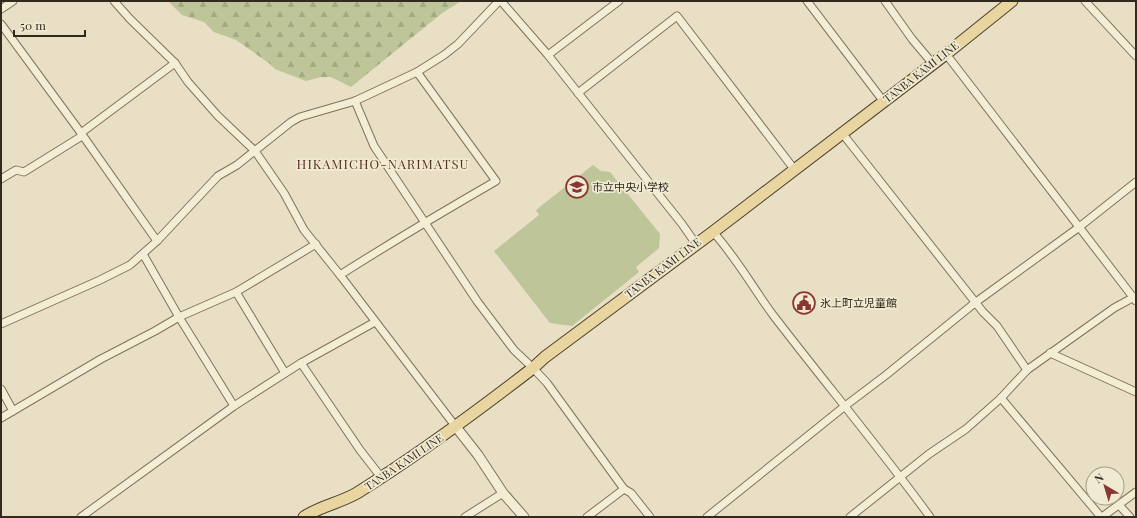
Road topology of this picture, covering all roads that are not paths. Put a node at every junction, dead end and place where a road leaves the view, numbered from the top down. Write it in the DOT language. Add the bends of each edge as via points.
graph roads {
  1 [pos="13,1"];
  2 [pos="114,1"];
  3 [pos="500,1"];
  4 [pos="619,1"];
  5 [pos="807,1"];
  6 [pos="885,1"];
  7 [pos="1012,1"];
  8 [pos="1085,1"];
  9 [pos="1,9"];
  10 [pos="1,24"];
  11 [pos="946,54"];
  12 [pos="548,55"];
  13 [pos="1136,56"];
  14 [pos="174,63"];
  15 [pos="933,64"];
  16 [pos="417,72"];
  17 [pos="578,93"];
  18 [pos="355,101"];
  19 [pos="884,102"];
  20 [pos="842,133"];
  21 [pos="81,134"];
  22 [pos="256,151"];
  23 [pos="794,169"];
  24 [pos="1,180"];
  25 [pos="1136,182"];
  26 [pos="425,224"];
  27 [pos="1078,228"];
  28 [pos="713,232"];
  29 [pos="157,241"];
  30 [pos="316,244"];
  31 [pos="696,244"];
  32 [pos="143,254"];
  33 [pos="340,275"];
  34 [pos="236,292"];
  35 [pos="1135,298"];
  36 [pos="976,302"];
  37 [pos="179,317"];
  38 [pos="374,322"];
  39 [pos="1,324"];
  40 [pos="1050,353"];
  41 [pos="301,363"];
  42 [pos="533,368"];
  43 [pos="1027,370"];
  44 [pos="284,373"];
  45 [pos="1,389"];
  46 [pos="1136,392"];
  47 [pos="1001,398"];
  48 [pos="234,406"];
  49 [pos="844,406"];
  50 [pos="13,411"];
  51 [pos="1,418"];
  52 [pos="456,427"];
  53 [pos="381,477"];
  54 [pos="901,477"];
  55 [pos="624,489"];
  56 [pos="1136,492"];
  57 [pos="503,493"];
  58 [pos="1125,500"];
  59 [pos="1118,506"];
  60 [pos="1120,506"];
  61 [pos="81,517"];
  62 [pos="304,517"];
  63 [pos="465,517"];
  64 [pos="524,517"];
  65 [pos="587,517"];
  66 [pos="650,517"];
  67 [pos="707,517"];
  68 [pos="850,517"];
  69 [pos="930,517"];
  70 [pos="1102,517"];
  71 [pos="1130,517"];
  1 -- 9 [label="street"];
  2 -- 14 [label="street"];
  3 -- 12 [label="street"];
  3 -- 16 [label="street" via="458,44"];
  4 -- 12 [label="street"];
  5 -- 19 [label="street"];
  6 -- 15 [label="street"];
  7 -- 11 [label="main road, TANBA KAMI LINE"];
  8 -- 13 [label="street"];
  10 -- 21 [label="street"];
  11 -- 15 [label="main road, TANBA KAMI LINE"];
  11 -- 27 [label="street"];
  12 -- 17 [label="street"];
  14 -- 21 [label="street"];
  14 -- 22 [label="street" via="218,116"];
  15 -- 19 [label="main road, TANBA KAMI LINE"];
  16 -- 18 [label="street"];
  16 -- 26 [label="street" via="496,181"];
  17 -- 23 [label="street" via="676,16"];
  17 -- 31 [label="street"];
  18 -- 22 [label="street" via="300,117"];
  18 -- 26 [label="street" via="374,146"];
  19 -- 20 [label="main road, TANBA KAMI LINE"];
  20 -- 23 [label="main road, TANBA KAMI LINE"];
  20 -- 36 [label="street"];
  21 -- 24 [label="street" via="24,172 16,170"];
  21 -- 29 [label="street"];
  22 -- 29 [label="street" via="218,176"];
  22 -- 30 [label="street" via="284,193 304,230"];
  23 -- 28 [label="main road, TANBA KAMI LINE"];
  25 -- 27 [label="street"];
  26 -- 33 [label="street"];
  26 -- 42 [label="street" via="477,301 514,350"];
  27 -- 35 [label="street"];
  27 -- 36 [label="street"];
  28 -- 31 [label="main road, TANBA KAMI LINE"];
  28 -- 49 [label="street"];
  29 -- 32 [label="street"];
  30 -- 33 [label="street"];
  30 -- 34 [label="street"];
  31 -- 42 [label="main road, TANBA KAMI LINE" via="545,356"];
  32 -- 37 [label="street"];
  32 -- 39 [label="street" via="100,280"];
  33 -- 38 [label="street"];
  34 -- 37 [label="street"];
  34 -- 44 [label="street"];
  35 -- 40 [label="street" via="1114,308"];
  36 -- 43 [label="street"];
  36 -- 49 [label="street"];
  37 -- 48 [label="street"];
  37 -- 50 [label="street"];
  38 -- 41 [label="street"];
  38 -- 52 [label="street"];
  40 -- 43 [label="street"];
  40 -- 46 [label="street"];
  41 -- 44 [label="street"];
  41 -- 53 [label="street"];
  42 -- 52 [label="main road, TANBA KAMI LINE"];
  42 -- 55 [label="street"];
  43 -- 47 [label="street"];
  44 -- 48 [label="street"];
  45 -- 50 [label="street"];
  47 -- 54 [label="street" via="966,429"];
  47 -- 70 [label="street"];
  48 -- 61 [label="street"];
  49 -- 54 [label="street"];
  49 -- 67 [label="street"];
  50 -- 51 [label="street"];
  52 -- 53 [label="main road, TANBA KAMI LINE"];
  52 -- 57 [label="street"];
  53 -- 62 [label="main road, TANBA KAMI LINE" via="354,494"];
  54 -- 68 [label="street"];
  54 -- 69 [label="street"];
  55 -- 65 [label="street"];
  55 -- 66 [label="street" via="631,493"];
  56 -- 58 [label="street"];
  57 -- 63 [label="street"];
  57 -- 64 [label="street"];
  59 -- 70 [label="street"];
  60 -- 71 [label="street"];
}
